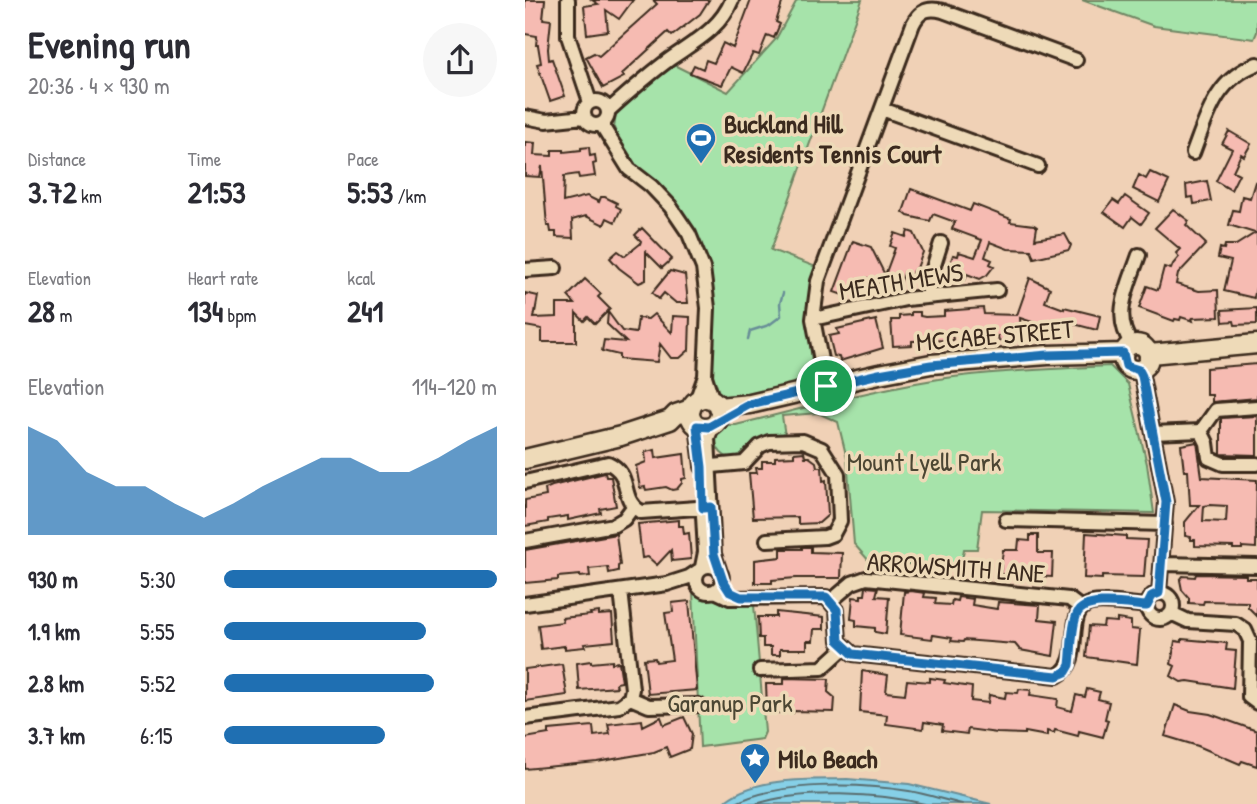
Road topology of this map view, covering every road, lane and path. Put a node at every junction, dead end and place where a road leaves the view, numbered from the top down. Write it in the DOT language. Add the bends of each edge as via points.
graph roads {
  1 [pos="568,0"];
  2 [pos="732,0"];
  3 [pos="1076,60"];
  4 [pos="1257,64"];
  5 [pos="590,102"];
  6 [pos="882,109"];
  7 [pos="608,111"];
  8 [pos="525,117"];
  9 [pos="584,117"];
  10 [pos="601,124"];
  11 [pos="1193,153"];
  12 [pos="1038,166"];
  13 [pos="941,243"];
  14 [pos="1139,255"];
  15 [pos="555,268"];
  16 [pos="525,270"];
  17 [pos="997,290"];
  18 [pos="929,297"];
  19 [pos="813,319"];
  20 [pos="1257,344"];
  21 [pos="1128,349"];
  22 [pos="1150,354"];
  23 [pos="1139,370"];
  24 [pos="826,386"];
  25 [pos="1257,407"];
  26 [pos="705,414"];
  27 [pos="1201,430"];
  28 [pos="1153,433"];
  29 [pos="525,459"];
  30 [pos="1257,464"];
  31 [pos="706,467"];
  32 [pos="525,482"];
  33 [pos="707,507"];
  34 [pos="633,508"];
  35 [pos="1006,520"];
  36 [pos="1165,524"];
  37 [pos="767,540"];
  38 [pos="525,541"];
  39 [pos="1162,564"];
  40 [pos="1257,566"];
  41 [pos="700,569"];
  42 [pos="719,580"];
  43 [pos="667,584"];
  44 [pos="698,586"];
  45 [pos="621,591"];
  46 [pos="1159,593"];
  47 [pos="831,601"];
  48 [pos="525,604"];
  49 [pos="1147,606"];
  50 [pos="1081,608"];
  51 [pos="1171,613"];
  52 [pos="1254,641"];
  53 [pos="844,648"];
  54 [pos="760,670"];
  55 [pos="630,698"];
  56 [pos="1257,703"];
  57 [pos="699,705"];
  58 [pos="525,718"];
  1 -- 5 [label="street" via="568,36"];
  2 -- 7 [label="street" via="702,39 671,58"];
  3 -- 6 [label="street" via="928,9 913,24"];
  4 -- 11 [label="street" via="1222,87"];
  5 -- 7 [label="street" via="601,102"];
  5 -- 9 [label="street"];
  6 -- 12 [label="street"];
  6 -- 19 [label="street" via="818,281"];
  7 -- 10 [label="street"];
  8 -- 9 [label="street" via="547,121"];
  9 -- 10 [label="street" via="591,125"];
  10 -- 26 [label="street" via="629,170 670,206 689,234 703,268 708,307"];
  13 -- 18 [label="street"];
  14 -- 21 [label="street" via="1121,313"];
  15 -- 16 [label="street"];
  17 -- 18 [label="street, MEATH MEWS"];
  18 -- 19 [label="street, MEATH MEWS"];
  19 -- 24 [label="street"];
  20 -- 22 [label="street"];
  21 -- 22 [label="street" via="1145,346"];
  21 -- 23 [label="street" via="1126,366"];
  21 -- 24 [label="street, MCCABE STREET" via="931,365"];
  22 -- 23 [label="street" via="1149,363"];
  23 -- 28 [label="street"];
  24 -- 26 [label="street, MCCABE STREET"];
  25 -- 27 [label="street" via="1216,410"];
  26 -- 29 [label="street, MCCABE STREET"];
  26 -- 31 [label="street"];
  27 -- 28 [label="street"];
  27 -- 30 [label="street" via="1214,463"];
  28 -- 36 [label="street" via="1166,502"];
  31 -- 33 [label="street"];
  31 -- 37 [label="street" via="744,463 769,442 803,441 822,449 838,474 837,528 825,537"];
  32 -- 34 [label="street" via="608,463 623,475"];
  33 -- 34 [label="street" via="641,512"];
  33 -- 41 [label="street"];
  33 -- 42 [label="street"];
  34 -- 38 [label="street" via="614,525"];
  35 -- 36 [label="street"];
  36 -- 39 [label="street"];
  39 -- 40 [label="street"];
  39 -- 46 [label="street"];
  41 -- 42 [label="street" via="709,565"];
  41 -- 43 [label="street"];
  41 -- 44 [label="street"];
  42 -- 44 [label="street" via="706,592"];
  42 -- 47 [label="street" via="741,597 826,597"];
  43 -- 44 [label="street"];
  43 -- 45 [label="street"];
  45 -- 48 [label="street"];
  45 -- 55 [label="street"];
  46 -- 49 [label="street"];
  46 -- 51 [label="street" via="1173,601"];
  47 -- 50 [label="street, ARROWSMITH LANE" via="852,583 866,578 1069,599"];
  47 -- 53 [label="street"];
  49 -- 50 [label="street" via="1092,603"];
  49 -- 51 [label="street" via="1157,619"];
  50 -- 53 [label="street" via="1070,665 1057,676 853,654"];
  51 -- 52 [label="street" via="1188,621 1236,624"];
  52 -- 56 [label="street" via="1249,697"];
  53 -- 54 [label="street" via="822,667"];
  55 -- 57 [label="street" via="649,706"];
  55 -- 58 [label="street" via="619,706"];
}
